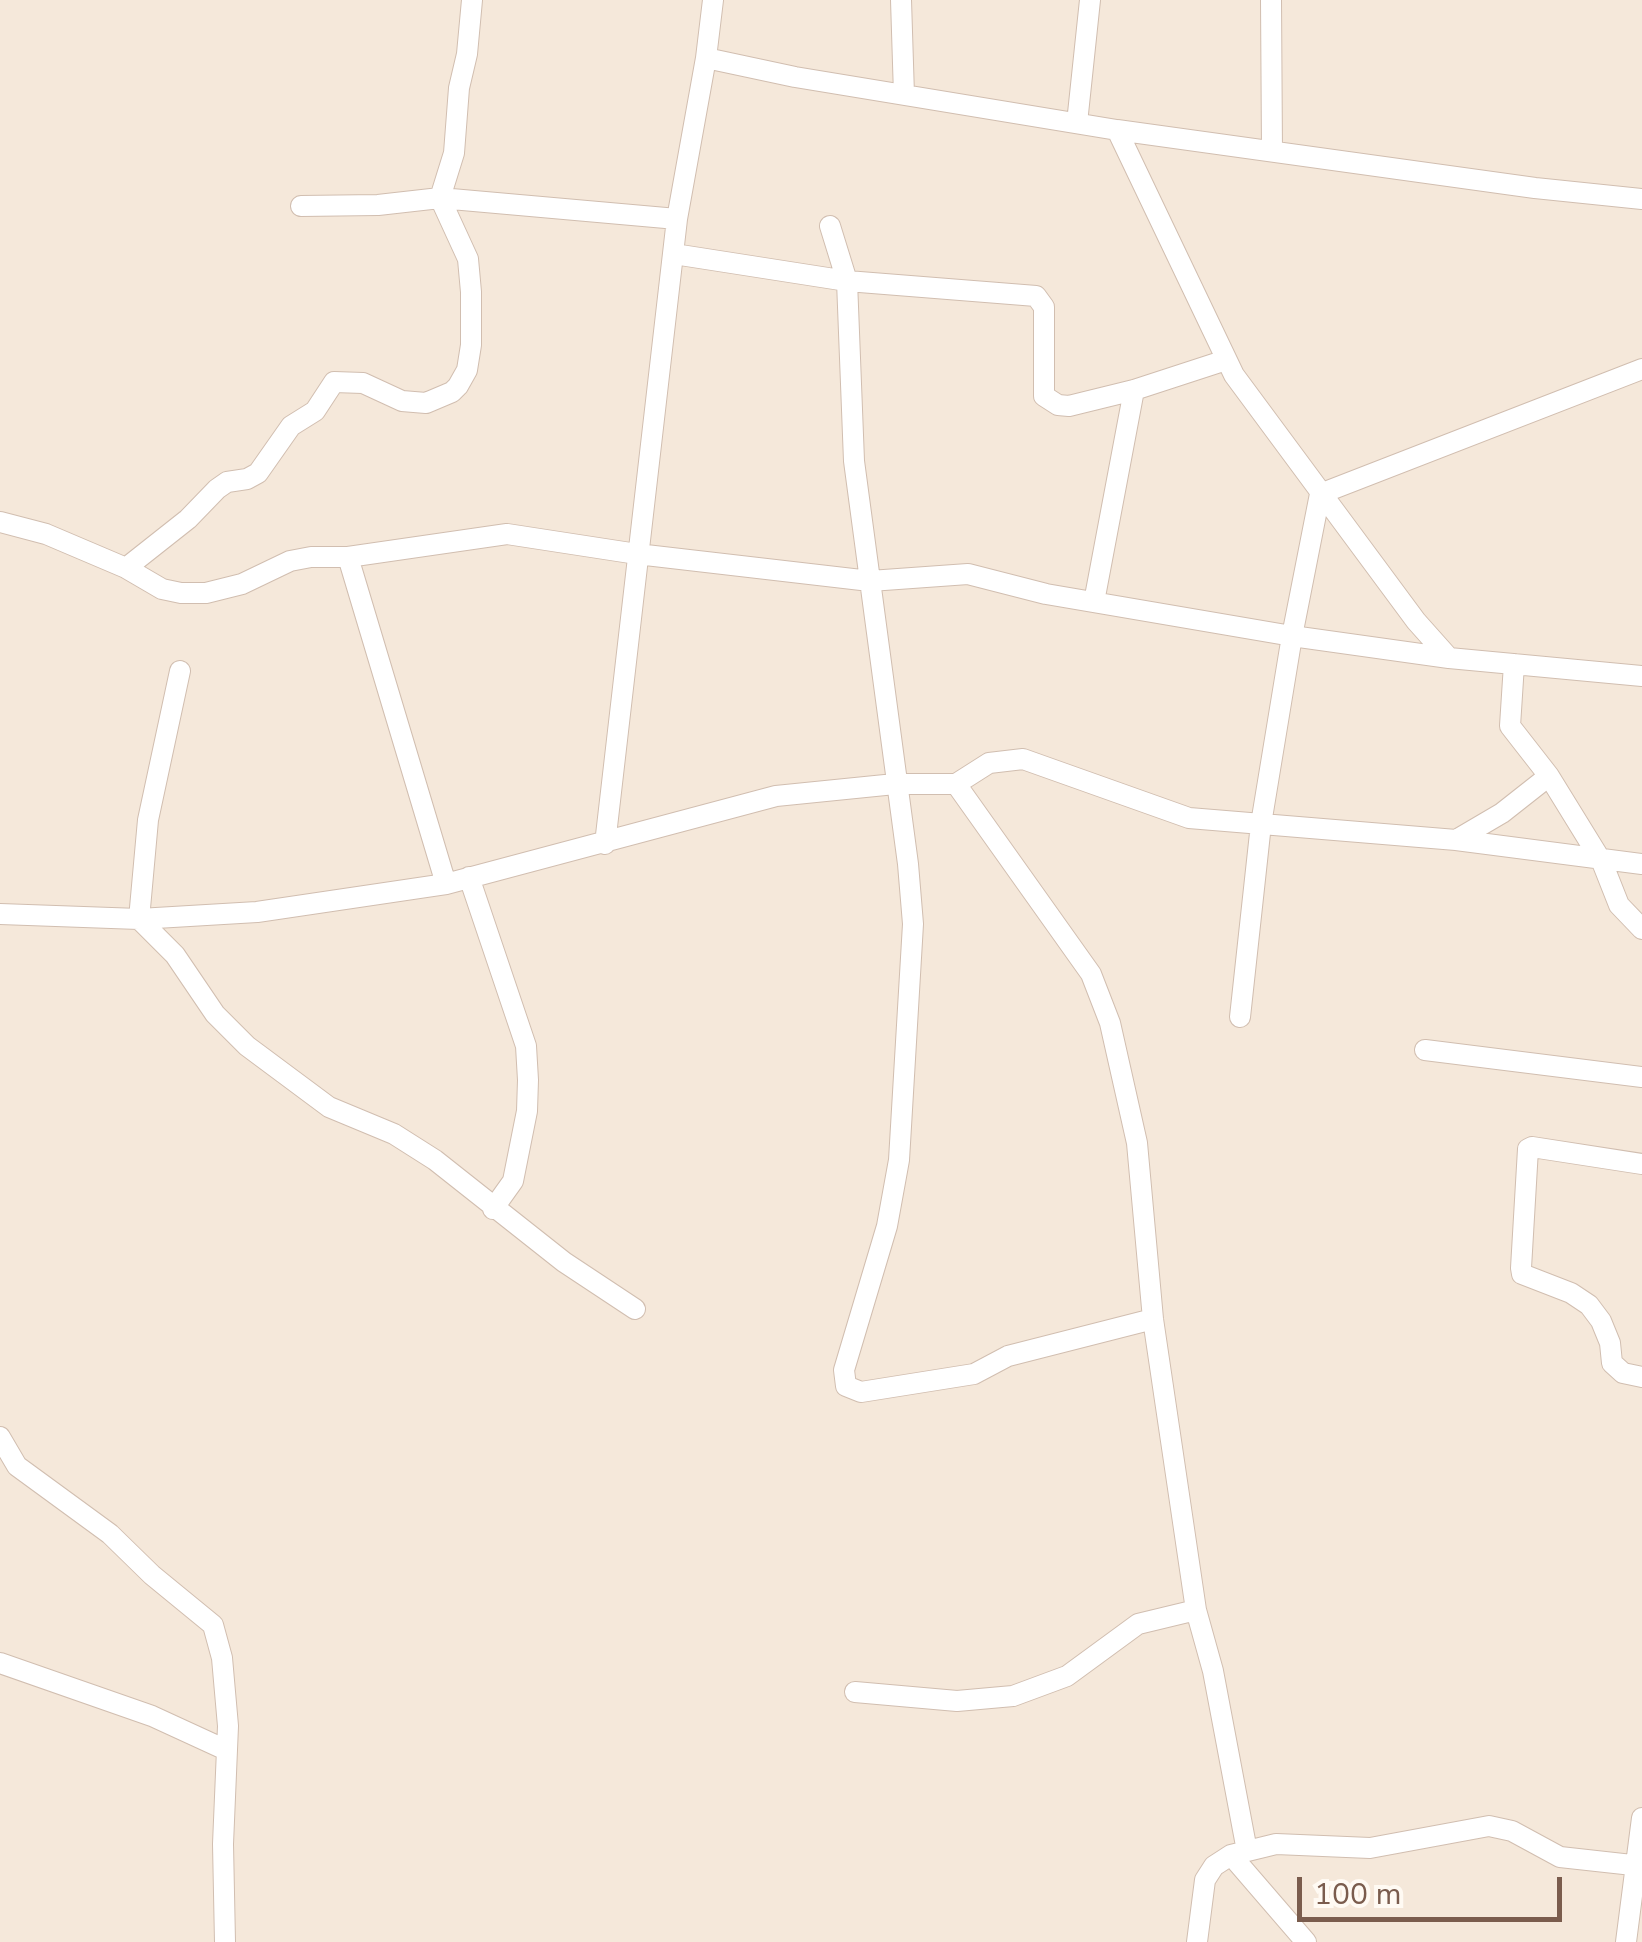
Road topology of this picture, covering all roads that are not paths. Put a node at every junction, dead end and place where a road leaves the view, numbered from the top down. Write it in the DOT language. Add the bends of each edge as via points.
graph roads {
  1 [pos="472,0"];
  2 [pos="713,0"];
  3 [pos="900,0"];
  4 [pos="1090,0"];
  5 [pos="1271,0"];
  6 [pos="706,58"];
  7 [pos="904,94"];
  8 [pos="1077,123"];
  9 [pos="1117,130"];
  10 [pos="1272,152"];
  11 [pos="440,198"];
  12 [pos="1642,198"];
  13 [pos="301,206"];
  14 [pos="677,219"];
  15 [pos="830,226"];
  16 [pos="674,254"];
  17 [pos="847,281"];
  18 [pos="1226,360"];
  19 [pos="1642,369"];
  20 [pos="1134,390"];
  21 [pos="1320,494"];
  22 [pos="0,522"];
  23 [pos="637,554"];
  24 [pos="348,557"];
  25 [pos="126,568"];
  26 [pos="870,581"];
  27 [pos="1094,602"];
  28 [pos="1292,636"];
  29 [pos="1449,658"];
  30 [pos="1514,664"];
  31 [pos="180,671"];
  32 [pos="1642,676"];
  33 [pos="1549,776"];
  34 [pos="895,784"];
  35 [pos="956,784"];
  36 [pos="1261,824"];
  37 [pos="1456,840"];
  38 [pos="605,844"];
  39 [pos="1602,862"];
  40 [pos="1642,864"];
  41 [pos="470,877"];
  42 [pos="446,884"];
  43 [pos="0,914"];
  44 [pos="139,919"];
  45 [pos="1642,930"];
  46 [pos="1240,1017"];
  47 [pos="1425,1050"];
  48 [pos="1642,1076"];
  49 [pos="1642,1164"];
  50 [pos="494,1209"];
  51 [pos="635,1309"];
  52 [pos="1153,1318"];
  53 [pos="1642,1377"];
  54 [pos="0,1437"];
  55 [pos="1196,1610"];
  56 [pos="0,1663"];
  57 [pos="856,1692"];
  58 [pos="226,1750"];
  59 [pos="1642,1818"];
  60 [pos="1239,1853"];
  61 [pos="1639,1866"];
  62 [pos="226,1942"];
  63 [pos="1197,1942"];
  64 [pos="1306,1942"];
  65 [pos="1626,1942"];
  1 -- 11 [label="street" via="454,152"];
  2 -- 6 [label="street"];
  3 -- 7 [label="street"];
  4 -- 8 [label="street"];
  5 -- 10 [label="street"];
  6 -- 7 [label="street"];
  6 -- 14 [label="street"];
  7 -- 8 [label="street"];
  8 -- 9 [label="street"];
  9 -- 10 [label="street"];
  9 -- 18 [label="street"];
  10 -- 12 [label="street"];
  11 -- 13 [label="street"];
  11 -- 14 [label="street"];
  11 -- 25 [label="street" via="468,259 471,345 458,386 426,404 363,383 334,382 258,473 227,482"];
  14 -- 16 [label="street"];
  15 -- 17 [label="street"];
  16 -- 17 [label="street"];
  16 -- 23 [label="street"];
  17 -- 20 [label="street" via="1036,296 1044,307 1042,386 1050,402 1069,406"];
  17 -- 26 [label="street" via="854,461"];
  18 -- 20 [label="street"];
  18 -- 21 [label="street"];
  19 -- 21 [label="street"];
  20 -- 27 [label="street"];
  21 -- 28 [label="street"];
  21 -- 29 [label="street"];
  22 -- 25 [label="street"];
  23 -- 24 [label="street" via="507,534"];
  23 -- 26 [label="street"];
  23 -- 38 [label="street"];
  24 -- 25 [label="street" via="290,561 206,593 162,589"];
  24 -- 42 [label="street"];
  26 -- 27 [label="street" via="968,574"];
  26 -- 34 [label="street"];
  27 -- 28 [label="street"];
  28 -- 29 [label="street"];
  28 -- 36 [label="street"];
  29 -- 30 [label="street"];
  30 -- 32 [label="street"];
  30 -- 33 [label="street" via="1510,726"];
  31 -- 44 [label="street" via="148,820"];
  33 -- 37 [label="street"];
  33 -- 39 [label="street"];
  34 -- 35 [label="street"];
  34 -- 38 [label="street" via="776,796"];
  34 -- 52 [label="street" via="912,924 899,1160 887,1226 844,1370 846,1386 862,1392 974,1374 1008,1356"];
  35 -- 36 [label="street" via="989,764 1023,759 1190,818"];
  35 -- 52 [label="street" via="1091,974 1104,1004 1137,1143"];
  36 -- 37 [label="street"];
  36 -- 46 [label="street"];
  37 -- 39 [label="street"];
  38 -- 41 [label="street"];
  39 -- 40 [label="street"];
  39 -- 45 [label="street" via="1619,904"];
  41 -- 42 [label="street"];
  41 -- 50 [label="street" via="526,1046 528,1111 512,1181"];
  42 -- 44 [label="street" via="257,912"];
  43 -- 44 [label="street"];
  44 -- 50 [label="street" via="246,1046 329,1107 435,1160"];
  47 -- 48 [label="street"];
  49 -- 53 [label="street" via="1528,1149 1520,1268 1589,1306 1601,1320 1612,1363"];
  50 -- 51 [label="street"];
  52 -- 55 [label="street"];
  54 -- 58 [label="street" via="18,1466 110,1534 214,1625"];
  55 -- 57 [label="street" via="1138,1624 1067,1676 1012,1696 957,1701"];
  55 -- 60 [label="street" via="1213,1671"];
  56 -- 58 [label="street" via="152,1716"];
  58 -- 62 [label="street"];
  59 -- 61 [label="street"];
  60 -- 61 [label="street" via="1294,1842 1370,1848 1489,1826 1560,1857"];
  60 -- 63 [label="street" via="1214,1866 1206,1880"];
  60 -- 64 [label="street"];
  61 -- 65 [label="street"];
}
